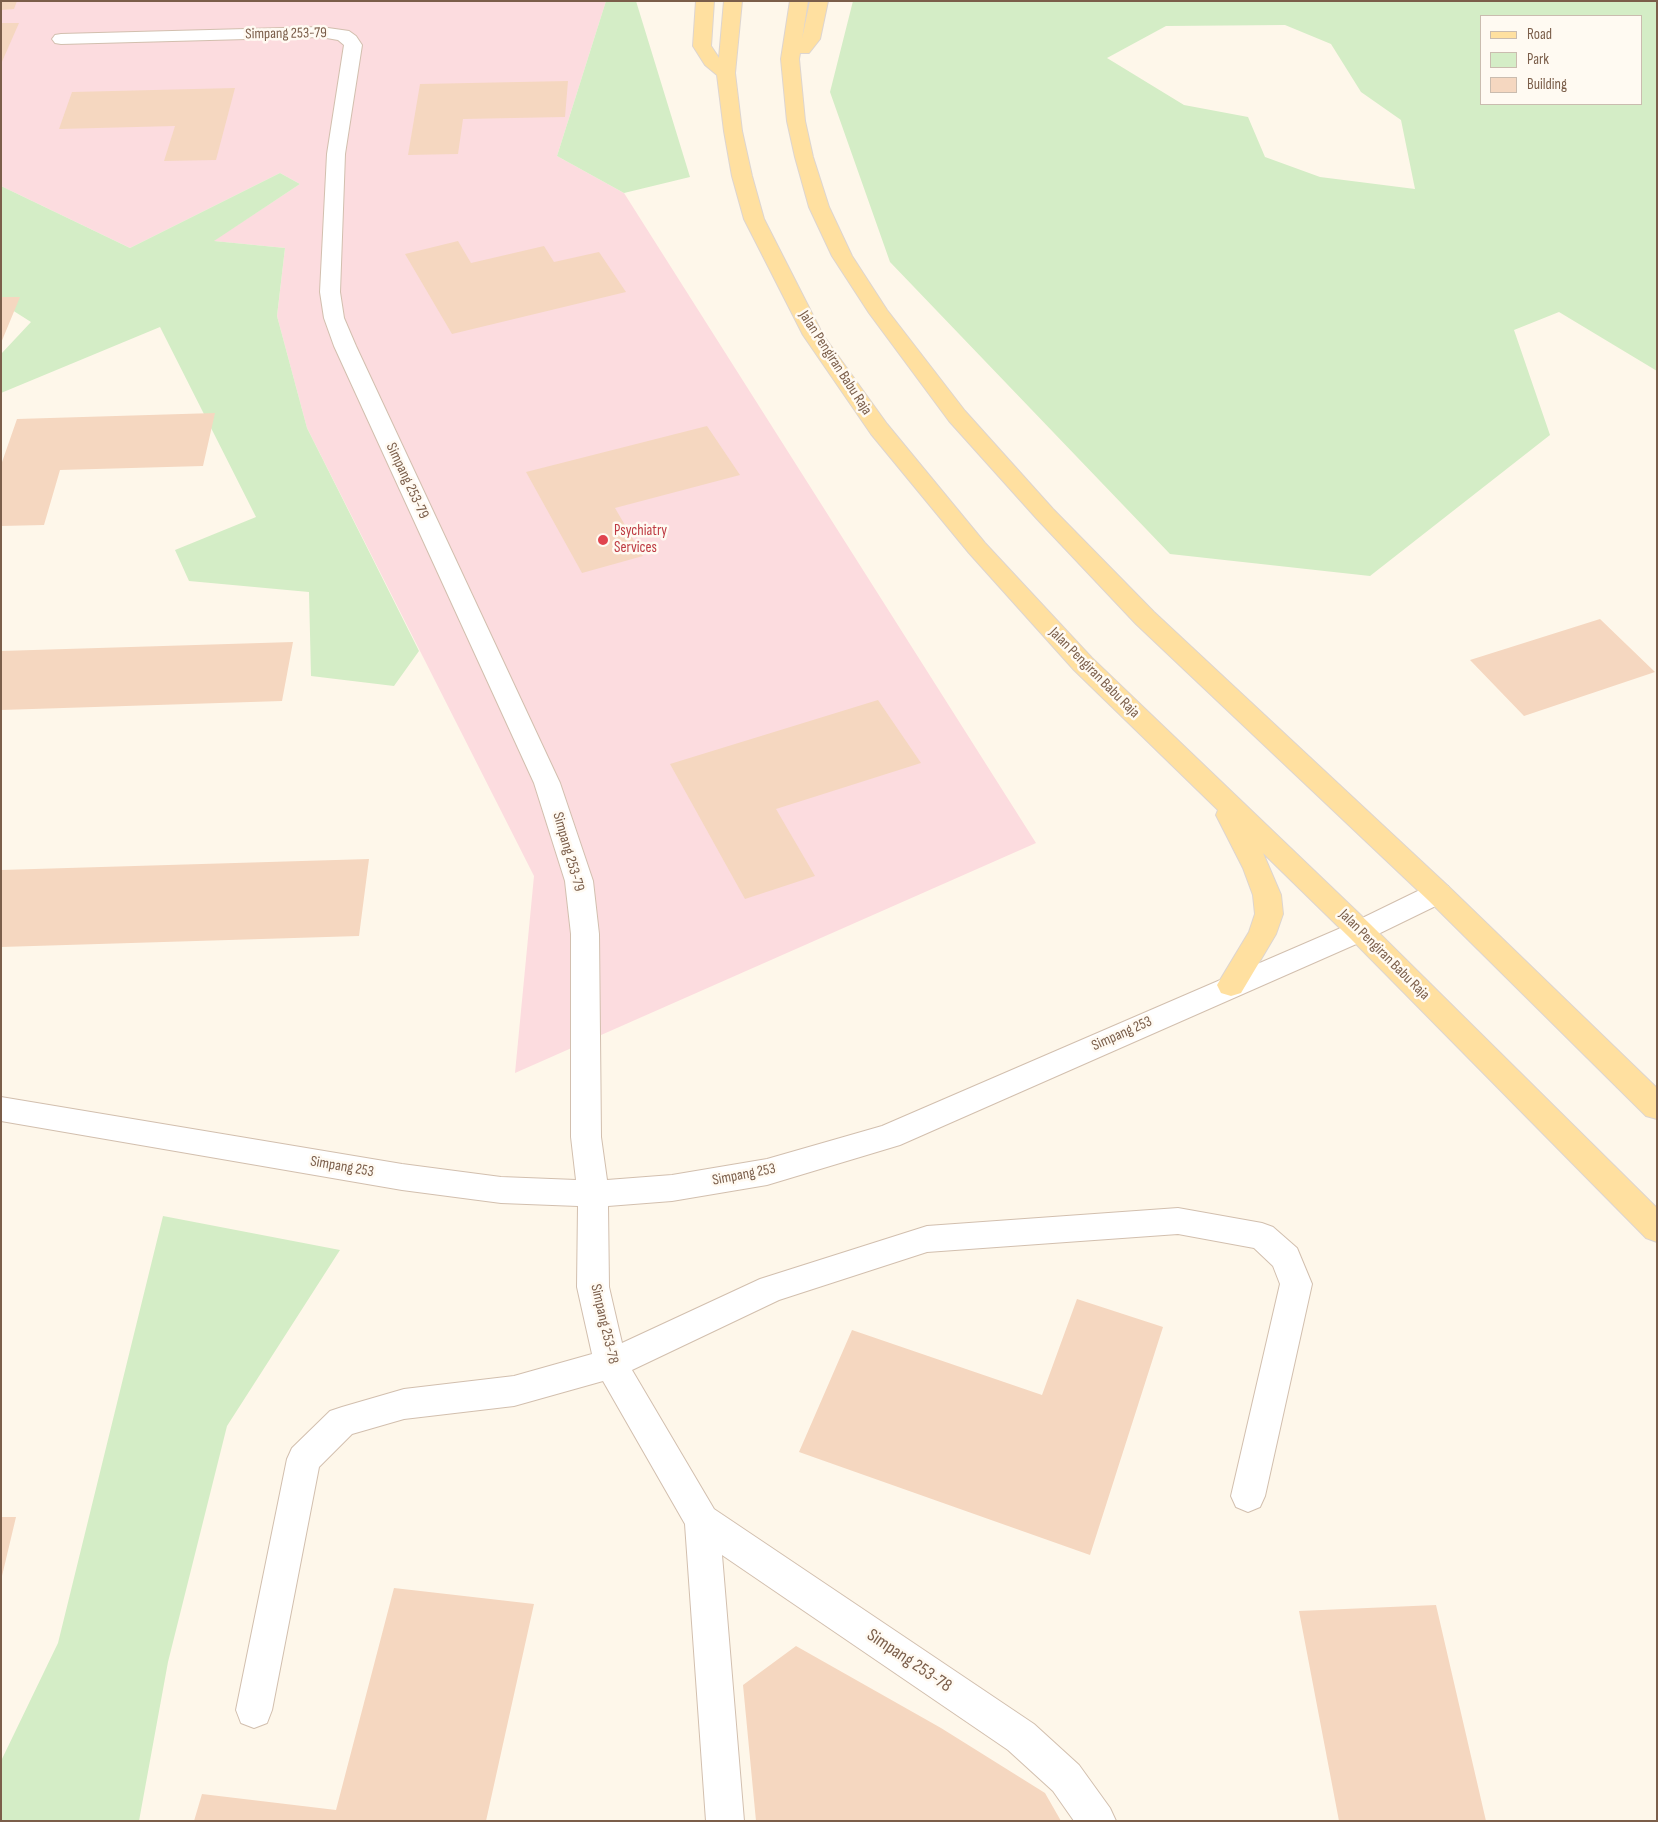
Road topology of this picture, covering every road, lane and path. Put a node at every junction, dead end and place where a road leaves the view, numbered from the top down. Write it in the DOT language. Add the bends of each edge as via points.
graph roads {
  1 [pos="705,1"];
  2 [pos="733,1"];
  3 [pos="799,1"];
  4 [pos="819,1"];
  5 [pos="61,39"];
  6 [pos="790,58"];
  7 [pos="726,73"];
  8 [pos="1216,792"];
  9 [pos="1438,893"];
  10 [pos="1360,931"];
  11 [pos="1231,985"];
  12 [pos="1657,1107"];
  13 [pos="1,1109"];
  14 [pos="593,1194"];
  15 [pos="1657,1228"];
  16 [pos="610,1364"];
  17 [pos="1248,1496"];
  18 [pos="702,1521"];
  19 [pos="254,1710"];
  20 [pos="724,1821"];
  21 [pos="1097,1821"];
  1 -- 7 [label="main road" via="702,46 711,61"];
  2 -- 7 [label="main road, Jalan Pengiran Babu Raja"];
  3 -- 6 [label="main road"];
  4 -- 6 [label="main road" via="811,39 803,50"];
  5 -- 14 [label="street, Simpang 253-79" via="321,32 343,35 353,46 336,154 330,292 334,318 547,783 579,881 585,934 586,1137"];
  6 -- 9 [label="main road" via="796,121 804,157 820,207 842,256 879,313 957,416 1145,618"];
  7 -- 8 [label="main road, Jalan Pengiran Babu Raja" via="732,131 754,219 813,335 879,429 976,548 1083,664"];
  8 -- 10 [label="main road, Jalan Pengiran Babu Raja"];
  8 -- 11 [label="main road" via="1257,868 1267,895 1269,914 1262,934"];
  9 -- 10 [label="street, Simpang 253"];
  9 -- 12 [label="main road"];
  10 -- 11 [label="street, Simpang 253"];
  10 -- 15 [label="main road, Jalan Pengiran Babu Raja"];
  11 -- 14 [label="street, Simpang 253" via="889,1136 767,1172 672,1188"];
  13 -- 14 [label="street, Simpang 253" via="402,1177 501,1190"];
  14 -- 16 [label="street, Simpang 253-78" via="593,1287"];
  16 -- 17 [label="street" via="772,1289 927,1240 1178,1221 1262,1236 1286,1258 1296,1284"];
  16 -- 18 [label="street, Simpang 253-78"];
  16 -- 19 [label="street" via="514,1392 404,1404 342,1422 304,1459"];
  18 -- 20 [label="street, Simpang 253-78"];
  18 -- 21 [label="street, Simpang 253-78" via="1021,1737 1066,1778"];
}
